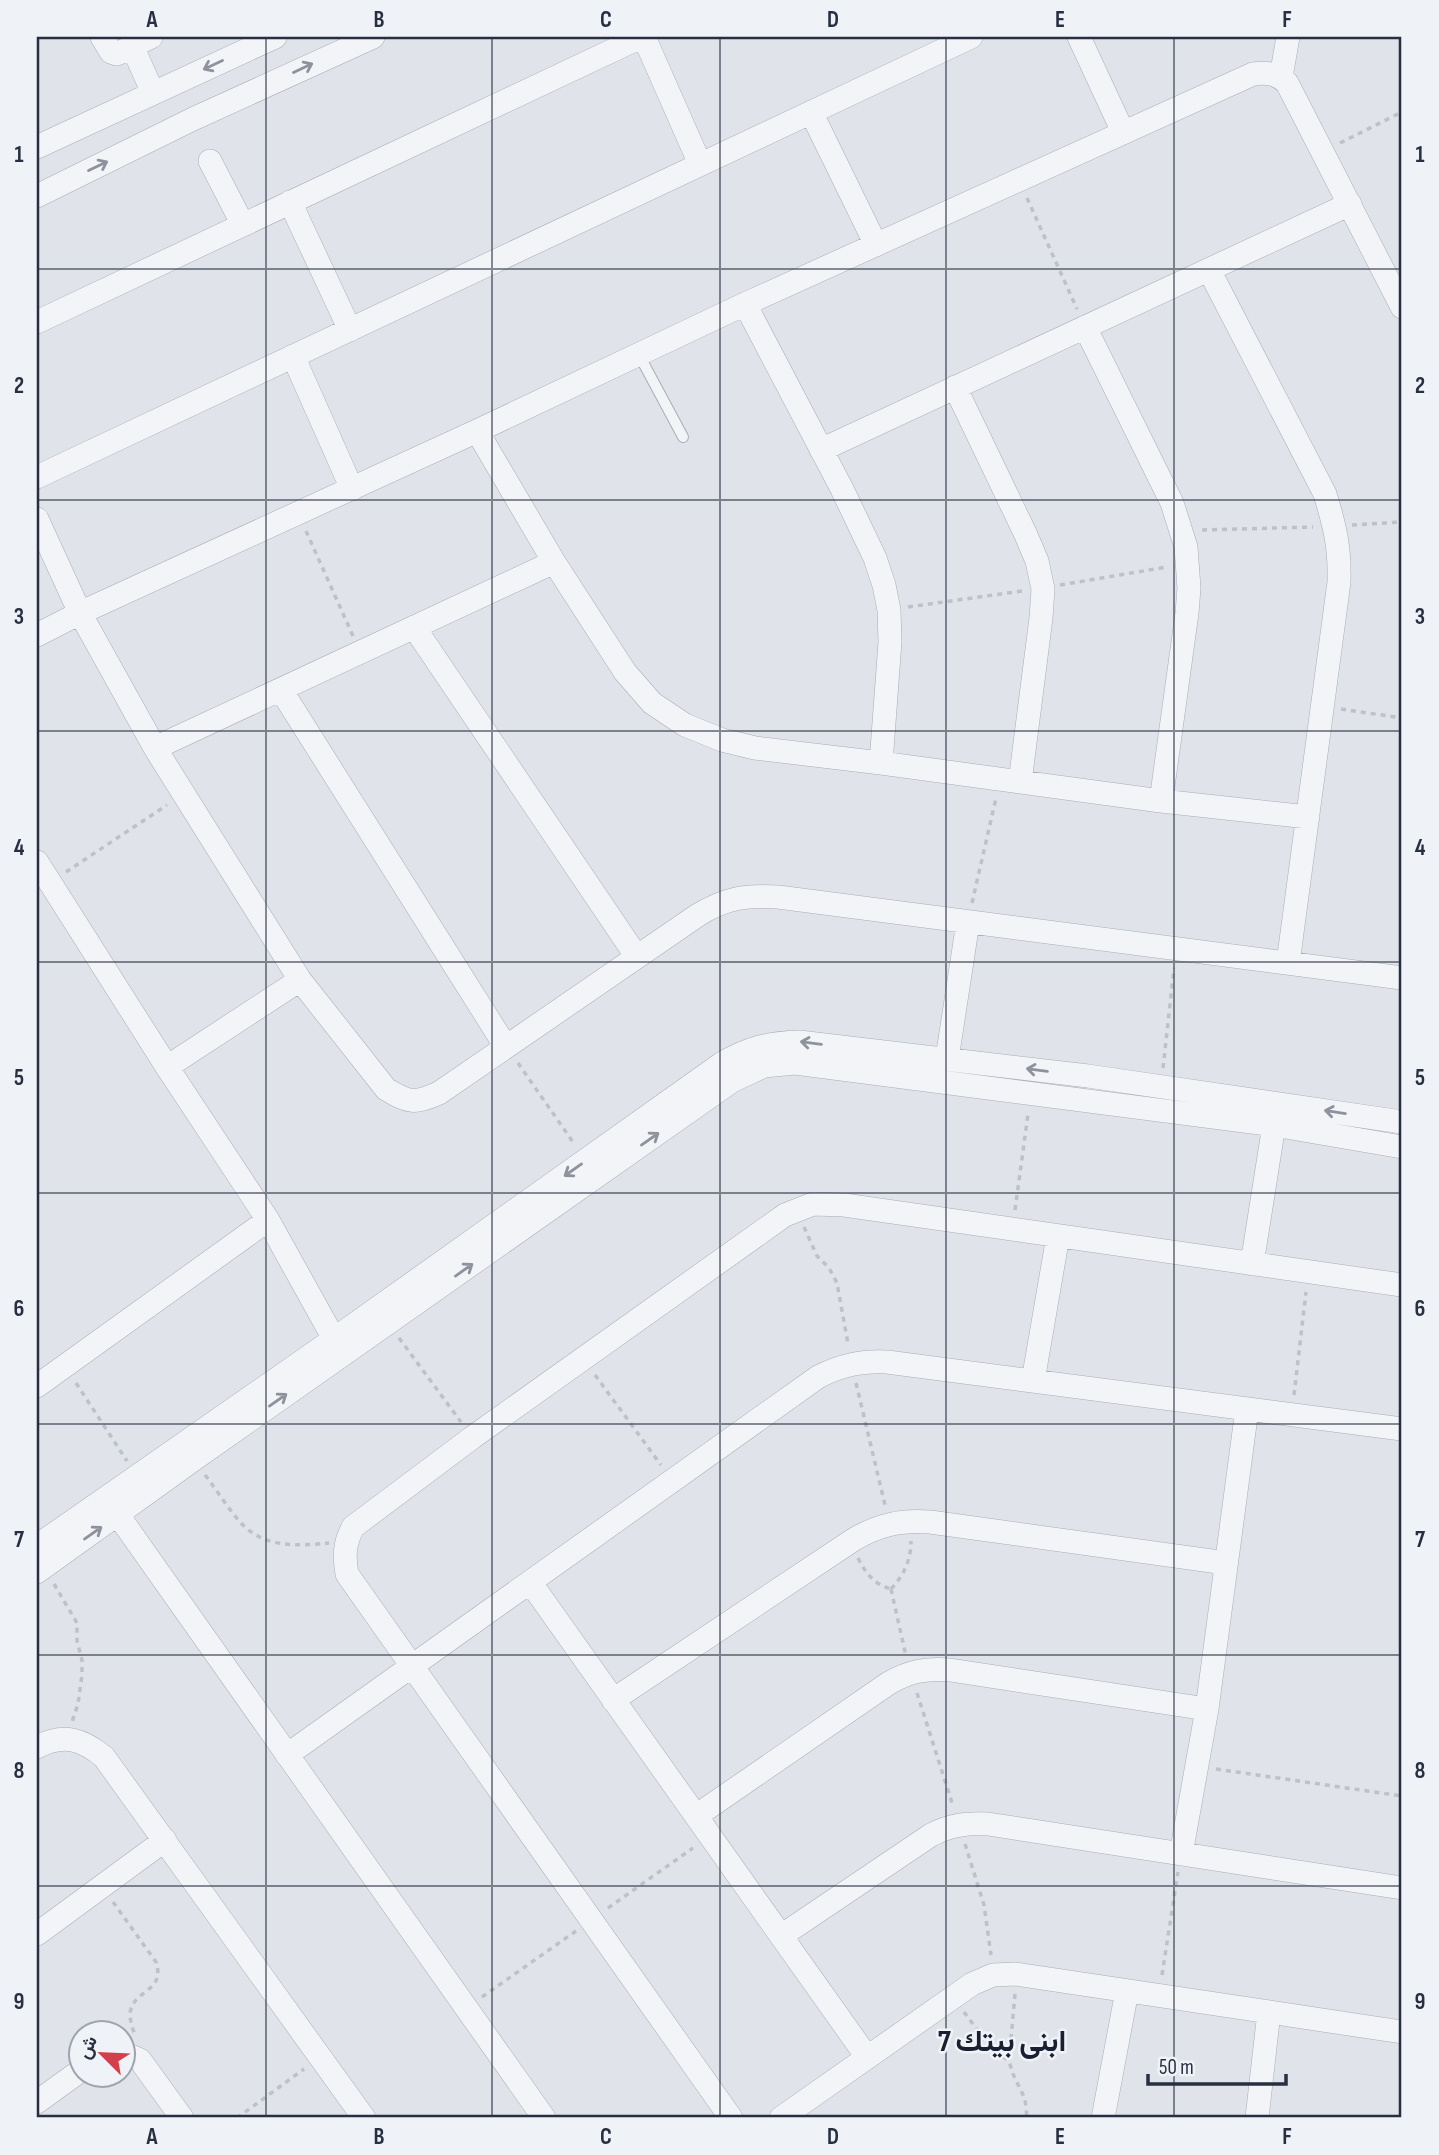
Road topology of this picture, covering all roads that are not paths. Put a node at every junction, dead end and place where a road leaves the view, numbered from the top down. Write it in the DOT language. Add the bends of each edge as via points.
graph roads {
  1 [pos="102,37"];
  2 [pos="275,37"];
  3 [pos="373,37"];
  4 [pos="643,37"];
  5 [pos="971,37"];
  6 [pos="1079,37"];
  7 [pos="1288,37"];
  8 [pos="142,42"];
  9 [pos="939,44"];
  10 [pos="1281,77"];
  11 [pos="153,93"];
  12 [pos="811,112"];
  13 [pos="1123,132"];
  14 [pos="37,147"];
  15 [pos="210,161"];
  16 [pos="700,164"];
  17 [pos="37,196"];
  18 [pos="290,202"];
  19 [pos="1350,204"];
  20 [pos="243,225"];
  21 [pos="876,245"];
  22 [pos="1209,270"];
  23 [pos="745,304"];
  24 [pos="1402,307"];
  25 [pos="37,322"];
  26 [pos="1086,327"];
  27 [pos="349,330"];
  28 [pos="638,353"];
  29 [pos="293,356"];
  30 [pos="956,387"];
  31 [pos="477,431"];
  32 [pos="683,437"];
  33 [pos="821,450"];
  34 [pos="37,477"];
  35 [pos="352,489"];
  36 [pos="37,519"];
  37 [pos="554,562"];
  38 [pos="80,613"];
  39 [pos="414,628"];
  40 [pos="37,635"];
  41 [pos="281,690"];
  42 [pos="155,748"];
  43 [pos="881,763"];
  44 [pos="1010,780"];
  45 [pos="1161,801"];
  46 [pos="1307,817"];
  47 [pos="37,862"];
  48 [pos="968,922"];
  49 [pos="637,957"];
  50 [pos="1288,963"];
  51 [pos="1402,978"];
  52 [pos="300,980"];
  53 [pos="506,1046"];
  54 [pos="947,1059"];
  55 [pos="167,1067"];
  56 [pos="1088,1076"];
  57 [pos="1086,1101"];
  58 [pos="1402,1121"];
  59 [pos="1274,1125"];
  60 [pos="1402,1147"];
  61 [pos="268,1220"];
  62 [pos="1058,1236"];
  63 [pos="1252,1264"];
  64 [pos="1402,1285"];
  65 [pos="334,1339"];
  66 [pos="1033,1381"];
  67 [pos="37,1386"];
  68 [pos="1247,1409"];
  69 [pos="1402,1429"];
  70 [pos="118,1515"];
  71 [pos="39,1561"];
  72 [pos="1226,1563"];
  73 [pos="530,1582"];
  74 [pos="411,1666"];
  75 [pos="613,1700"];
  76 [pos="1207,1709"];
  77 [pos="37,1747"];
  78 [pos="287,1755"];
  79 [pos="696,1816"];
  80 [pos="164,1840"];
  81 [pos="1181,1854"];
  82 [pos="1402,1888"];
  83 [pos="37,1934"];
  84 [pos="781,1936"];
  85 [pos="1127,1991"];
  86 [pos="1269,2012"];
  87 [pos="1402,2032"];
  88 [pos="867,2057"];
  89 [pos="136,2062"];
  90 [pos="66,2081"];
  91 [pos="37,2102"];
  92 [pos="182,2118"];
  93 [pos="364,2118"];
  94 [pos="544,2118"];
  95 [pos="731,2118"];
  96 [pos="781,2118"];
  97 [pos="1103,2118"];
  98 [pos="1257,2118"];
  1 -- 8 [label="street" via="114,54"];
  2 -- 11 [label="street, one-way"];
  17 -- 3 [label="street, one-way"];
  4 -- 16 [label="street"];
  4 -- 18 [label="street"];
  5 -- 9 [label="street"];
  6 -- 13 [label="street"];
  7 -- 10 [label="street"];
  8 -- 11 [label="street"];
  9 -- 12 [label="street"];
  10 -- 13 [label="street" via="1253,74"];
  10 -- 19 [label="street"];
  11 -- 14 [label="street"];
  12 -- 16 [label="street"];
  12 -- 21 [label="street"];
  13 -- 21 [label="street"];
  15 -- 20 [label="street"];
  16 -- 27 [label="street"];
  18 -- 20 [label="street"];
  18 -- 27 [label="street"];
  19 -- 22 [label="street"];
  19 -- 24 [label="street"];
  20 -- 25 [label="street"];
  21 -- 23 [label="street"];
  22 -- 26 [label="street"];
  22 -- 46 [label="street" via="1325,494 1340,553"];
  23 -- 28 [label="street"];
  23 -- 33 [label="street"];
  26 -- 30 [label="street"];
  26 -- 45 [label="street" via="1172,503 1188,563 1188,601"];
  27 -- 29 [label="street"];
  28 -- 31 [label="street"];
  28 -- 32 [label="lane"];
  29 -- 34 [label="street"];
  29 -- 35 [label="street"];
  30 -- 33 [label="street"];
  30 -- 44 [label="street" via="1026,535 1043,589"];
  31 -- 35 [label="street"];
  31 -- 37 [label="street"];
  33 -- 43 [label="street" via="875,558 889,610"];
  35 -- 38 [label="street"];
  36 -- 38 [label="street"];
  37 -- 39 [label="street"];
  37 -- 43 [label="street" via="625,672 652,703 685,725 755,748"];
  38 -- 40 [label="street"];
  38 -- 42 [label="street"];
  39 -- 41 [label="street"];
  39 -- 49 [label="street"];
  41 -- 42 [label="street"];
  41 -- 53 [label="street"];
  42 -- 52 [label="street"];
  43 -- 44 [label="street"];
  44 -- 45 [label="street"];
  45 -- 46 [label="street"];
  46 -- 50 [label="street"];
  47 -- 55 [label="street"];
  48 -- 49 [label="street" via="778,897 737,898 716,904"];
  48 -- 50 [label="street"];
  48 -- 54 [label="street"];
  49 -- 53 [label="street"];
  50 -- 51 [label="street"];
  52 -- 53 [label="street" via="386,1089 402,1099 421,1101 439,1093"];
  52 -- 55 [label="street"];
  56 -- 54 [label="street, one-way"];
  54 -- 65 [label="street, one-way" via="799,1042 751,1048 721,1064"];
  55 -- 61 [label="street"];
  56 -- 57 [label="street"];
  58 -- 56 [label="street, one-way"];
  57 -- 59 [label="street"];
  70 -- 57 [label="street, one-way" via="748,1072 795,1063"];
  59 -- 60 [label="street"];
  59 -- 63 [label="street"];
  61 -- 65 [label="street"];
  61 -- 67 [label="street"];
  62 -- 63 [label="street"];
  62 -- 66 [label="street"];
  62 -- 74 [label="street" via="837,1204 797,1208 779,1219 352,1527 345,1542 347,1574"];
  63 -- 64 [label="street"];
  65 -- 71 [label="street" via="136,1475"];
  66 -- 68 [label="street"];
  66 -- 73 [label="street" via="887,1362 851,1363 834,1369"];
  68 -- 69 [label="street"];
  68 -- 72 [label="street"];
  71 -- 70 [label="street, one-way"];
  70 -- 78 [label="street"];
  72 -- 75 [label="street" via="930,1522 890,1523 870,1529"];
  72 -- 76 [label="street"];
  73 -- 74 [label="street"];
  73 -- 75 [label="street"];
  74 -- 78 [label="street"];
  74 -- 95 [label="street"];
  75 -- 79 [label="street"];
  76 -- 79 [label="street" via="923,1669 889,1683"];
  76 -- 81 [label="street"];
  77 -- 80 [label="street" via="67,1738 88,1743 104,1757"];
  78 -- 94 [label="street"];
  79 -- 84 [label="street"];
  80 -- 83 [label="street"];
  80 -- 93 [label="street"];
  81 -- 82 [label="street"];
  81 -- 84 [label="street" via="988,1824 958,1824 931,1835"];
  84 -- 88 [label="street"];
  85 -- 86 [label="street"];
  85 -- 88 [label="street" via="1004,1975 982,1978"];
  85 -- 97 [label="street"];
  86 -- 87 [label="street"];
  86 -- 98 [label="street"];
  88 -- 96 [label="street"];
  89 -- 92 [label="street"];
  90 -- 91 [label="street"];
}
